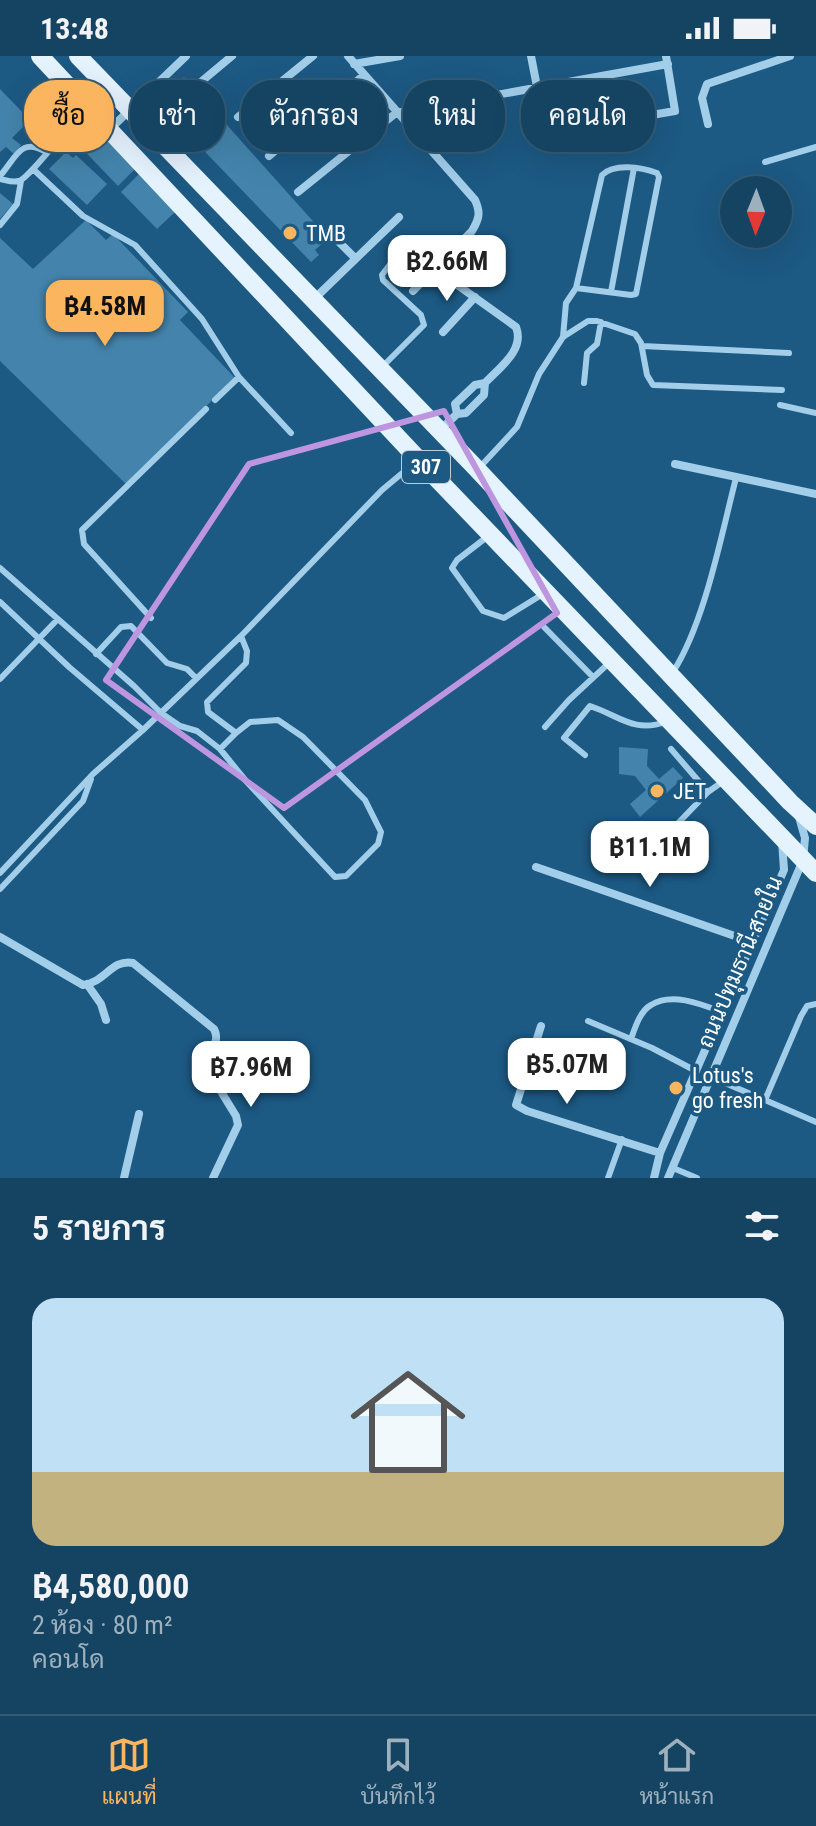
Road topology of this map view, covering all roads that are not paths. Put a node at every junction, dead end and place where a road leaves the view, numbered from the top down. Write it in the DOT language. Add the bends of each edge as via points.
graph roads {
  1 [pos="40,56"];
  2 [pos="78,56"];
  3 [pos="186,56"];
  4 [pos="232,56"];
  5 [pos="313,56"];
  6 [pos="400,56"];
  7 [pos="531,56"];
  8 [pos="790,56"];
  9 [pos="351,60"];
  10 [pos="667,60"];
  11 [pos="364,75"];
  12 [pos="64,80"];
  13 [pos="203,80"];
  14 [pos="536,80"];
  15 [pos="574,80"];
  16 [pos="521,91"];
  17 [pos="129,110"];
  18 [pos="396,113"];
  19 [pos="655,114"];
  20 [pos="238,117"];
  21 [pos="708,124"];
  22 [pos="114,125"];
  23 [pos="114,133"];
  24 [pos="24,147"];
  25 [pos="816,147"];
  26 [pos="46,152"];
  27 [pos="269,156"];
  28 [pos="765,162"];
  29 [pos="634,168"];
  30 [pos="34,170"];
  31 [pos="0,177"];
  32 [pos="21,181"];
  33 [pos="298,192"];
  34 [pos="399,217"];
  35 [pos="0,225"];
  36 [pos="332,235"];
  37 [pos="401,250"];
  38 [pos="355,258"];
  39 [pos="435,269"];
  40 [pos="576,288"];
  41 [pos="413,291"];
  42 [pos="611,292"];
  43 [pos="475,297"];
  44 [pos="313,301"];
  45 [pos="601,322"];
  46 [pos="443,332"];
  47 [pos="563,337"];
  48 [pos="642,346"];
  49 [pos="789,353"];
  50 [pos="379,370"];
  51 [pos="239,377"];
  52 [pos="485,383"];
  53 [pos="584,383"];
  54 [pos="782,390"];
  55 [pos="215,400"];
  56 [pos="780,405"];
  57 [pos="206,409"];
  58 [pos="816,413"];
  59 [pos="457,414"];
  60 [pos="433,425"];
  61 [pos="291,433"];
  62 [pos="402,441"];
  63 [pos="418,459"];
  64 [pos="675,464"];
  65 [pos="476,468"];
  66 [pos="736,478"];
  67 [pos="449,491"];
  68 [pos="816,494"];
  69 [pos="491,534"];
  70 [pos="0,568"];
  71 [pos="546,592"];
  72 [pos="0,602"];
  73 [pos="151,618"];
  74 [pos="57,620"];
  75 [pos="544,627"];
  76 [pos="241,636"];
  77 [pos="38,637"];
  78 [pos="96,654"];
  79 [pos="612,661"];
  80 [pos="671,675"];
  81 [pos="593,677"];
  82 [pos="196,678"];
  83 [pos="0,679"];
  84 [pos="161,713"];
  85 [pos="670,721"];
  86 [pos="545,727"];
  87 [pos="143,730"];
  88 [pos="236,733"];
  89 [pos="220,749"];
  90 [pos="671,749"];
  91 [pos="585,755"];
  92 [pos="93,774"];
  93 [pos="725,780"];
  94 [pos="708,792"];
  95 [pos="790,802"];
  96 [pos="816,826"];
  97 [pos="782,837"];
  98 [pos="659,843"];
  99 [pos="809,866"];
  100 [pos="536,867"];
  101 [pos="0,873"];
  102 [pos="0,889"];
  103 [pos="0,937"];
  104 [pos="752,942"];
  105 [pos="87,984"];
  106 [pos="816,1004"];
  107 [pos="722,1012"];
  108 [pos="106,1020"];
  109 [pos="588,1021"];
  110 [pos="541,1026"];
  111 [pos="631,1039"];
  112 [pos="696,1071"];
  113 [pos="711,1077"];
  114 [pos="765,1100"];
  115 [pos="139,1114"];
  116 [pos="816,1122"];
  117 [pos="622,1139"];
  118 [pos="660,1153"];
  119 [pos="673,1168"];
  120 [pos="124,1178"];
  121 [pos="213,1178"];
  122 [pos="608,1178"];
  123 [pos="654,1178"];
  124 [pos="668,1178"];
  125 [pos="697,1178"];
  1 -- 12 [label="main road, 307"];
  2 -- 17 [label="main road, 307"];
  3 -- 17 [label="street"];
  4 -- 13 [label="street"];
  5 -- 20 [label="street"];
  6 -- 9 [label="street"];
  7 -- 14 [label="street"];
  8 -- 21 [label="street" via="707,84 702,98"];
  9 -- 11 [label="street"];
  10 -- 15 [label="street"];
  10 -- 19 [label="street" via="675,111"];
  11 -- 18 [label="street"];
  11 -- 27 [label="street"];
  16 -- 18 [label="street"];
  17 -- 22 [label="street"];
  17 -- 44 [label="main road, 307"];
  18 -- 33 [label="street"];
  18 -- 39 [label="street" via="480,210 472,231"];
  23 -- 62 [label="main road, 307"];
  24 -- 31 [label="lane"];
  25 -- 28 [label="lane"];
  26 -- 30 [label="lane"];
  29 -- 40 [label="lane" via="602,175"];
  29 -- 42 [label="lane"];
  29 -- 42 [label="lane" via="659,177 639,288 631,295"];
  30 -- 32 [label="lane"];
  30 -- 51 [label="lane" via="83,216 135,245 202,319"];
  31 -- 32 [label="lane"];
  32 -- 35 [label="lane" via="17,204"];
  34 -- 38 [label="street"];
  36 -- 38 [label="street"];
  37 -- 50 [label="lane" via="383,280 421,315 424,325"];
  38 -- 44 [label="street"];
  39 -- 41 [label="street"];
  39 -- 43 [label="street"];
  40 -- 42 [label="lane"];
  40 -- 47 [label="lane" via="566,303"];
  43 -- 46 [label="street"];
  43 -- 52 [label="street" via="512,323 520,339"];
  44 -- 50 [label="main road, 307"];
  45 -- 47 [label="lane" via="588,321"];
  45 -- 48 [label="lane" via="635,334"];
  45 -- 53 [label="lane" via="597,344 587,353"];
  47 -- 65 [label="lane" via="539,374 517,427"];
  48 -- 49 [label="lane"];
  48 -- 54 [label="lane" via="653,385"];
  50 -- 60 [label="main road, 307"];
  51 -- 55 [label="lane"];
  51 -- 61 [label="lane"];
  52 -- 59 [label="street" via="484,395 466,413"];
  52 -- 59 [label="street" via="475,385 455,404"];
  56 -- 58 [label="lane"];
  57 -- 73 [label="lane" via="82,530 84,544"];
  59 -- 60 [label="street"];
  60 -- 62 [label="main road" via="422,444"];
  60 -- 65 [label="main road, 307"];
  62 -- 63 [label="main road, 307"];
  63 -- 67 [label="main road, 307"];
  63 -- 76 [label="lane"];
  64 -- 66 [label="street"];
  65 -- 67 [label="main road" via="457,460 447,466"];
  65 -- 80 [label="main road, 307"];
  66 -- 68 [label="street"];
  66 -- 80 [label="lane" via="686,652"];
  67 -- 69 [label="main road, 307"];
  69 -- 71 [label="main road, 307"];
  69 -- 71 [label="lane" via="452,568 483,611 504,618"];
  70 -- 74 [label="lane"];
  71 -- 79 [label="main road, 307"];
  72 -- 77 [label="lane"];
  74 -- 77 [label="lane"];
  74 -- 78 [label="lane"];
  75 -- 81 [label="lane"];
  76 -- 82 [label="lane"];
  76 -- 88 [label="lane" via="246,663 207,702 208,712"];
  77 -- 83 [label="lane"];
  77 -- 87 [label="lane"];
  78 -- 82 [label="lane" via="121,627 131,626 167,663"];
  78 -- 84 [label="lane"];
  79 -- 81 [label="lane"];
  79 -- 85 [label="main road, 307"];
  80 -- 95 [label="main road, 307"];
  81 -- 86 [label="lane"];
  82 -- 84 [label="lane"];
  84 -- 87 [label="lane"];
  84 -- 89 [label="lane"];
  85 -- 91 [label="lane" via="649,728 590,706 564,738"];
  85 -- 93 [label="main road, 307"];
  87 -- 92 [label="lane"];
  88 -- 89 [label="lane"];
  88 -- 89 [label="lane" via="250,722 278,720 303,737 365,800 381,832 378,844 346,876 335,877"];
  90 -- 94 [label="lane"];
  92 -- 101 [label="lane"];
  92 -- 102 [label="lane" via="83,801"];
  93 -- 94 [label="lane"];
  93 -- 97 [label="main road, 307"];
  94 -- 98 [label="lane"];
  95 -- 96 [label="main road, 307"];
  95 -- 99 [label="street, ถนนปทุมธานี-สายใน" via="804,829"];
  97 -- 99 [label="main road, 307"];
  97 -- 104 [label="street, ถนนปทุมธานี-สายใน" via="784,870"];
  99 -- 113 [label="street, ถนนปทุมธานี-สายใน"];
  100 -- 104 [label="street"];
  103 -- 105 [label="street"];
  104 -- 107 [label="street, ถนนปทุมธานี-สายใน"];
  105 -- 108 [label="street"];
  105 -- 121 [label="street" via="102,979 117,964 133,963 214,1029 218,1036 206,1067 238,1125"];
  106 -- 114 [label="lane" via="807,1006 801,1016"];
  107 -- 111 [label="lane" via="695,1002 651,1004"];
  107 -- 112 [label="street, ถนนปทุมธานี-สายใน"];
  109 -- 111 [label="lane"];
  110 -- 117 [label="street" via="516,1105"];
  111 -- 112 [label="lane"];
  112 -- 113 [label="street"];
  112 -- 118 [label="street, ถนนปทุมธานี-สายใน"];
  113 -- 114 [label="lane"];
  113 -- 119 [label="street, ถนนปทุมธานี-สายใน"];
  114 -- 116 [label="lane"];
  115 -- 120 [label="street"];
  117 -- 118 [label="street"];
  117 -- 122 [label="lane"];
  118 -- 123 [label="street, ถนนปทุมธานี-สายใน"];
  119 -- 124 [label="street, ถนนปทุมธานี-สายใน"];
  119 -- 125 [label="lane"];
}
